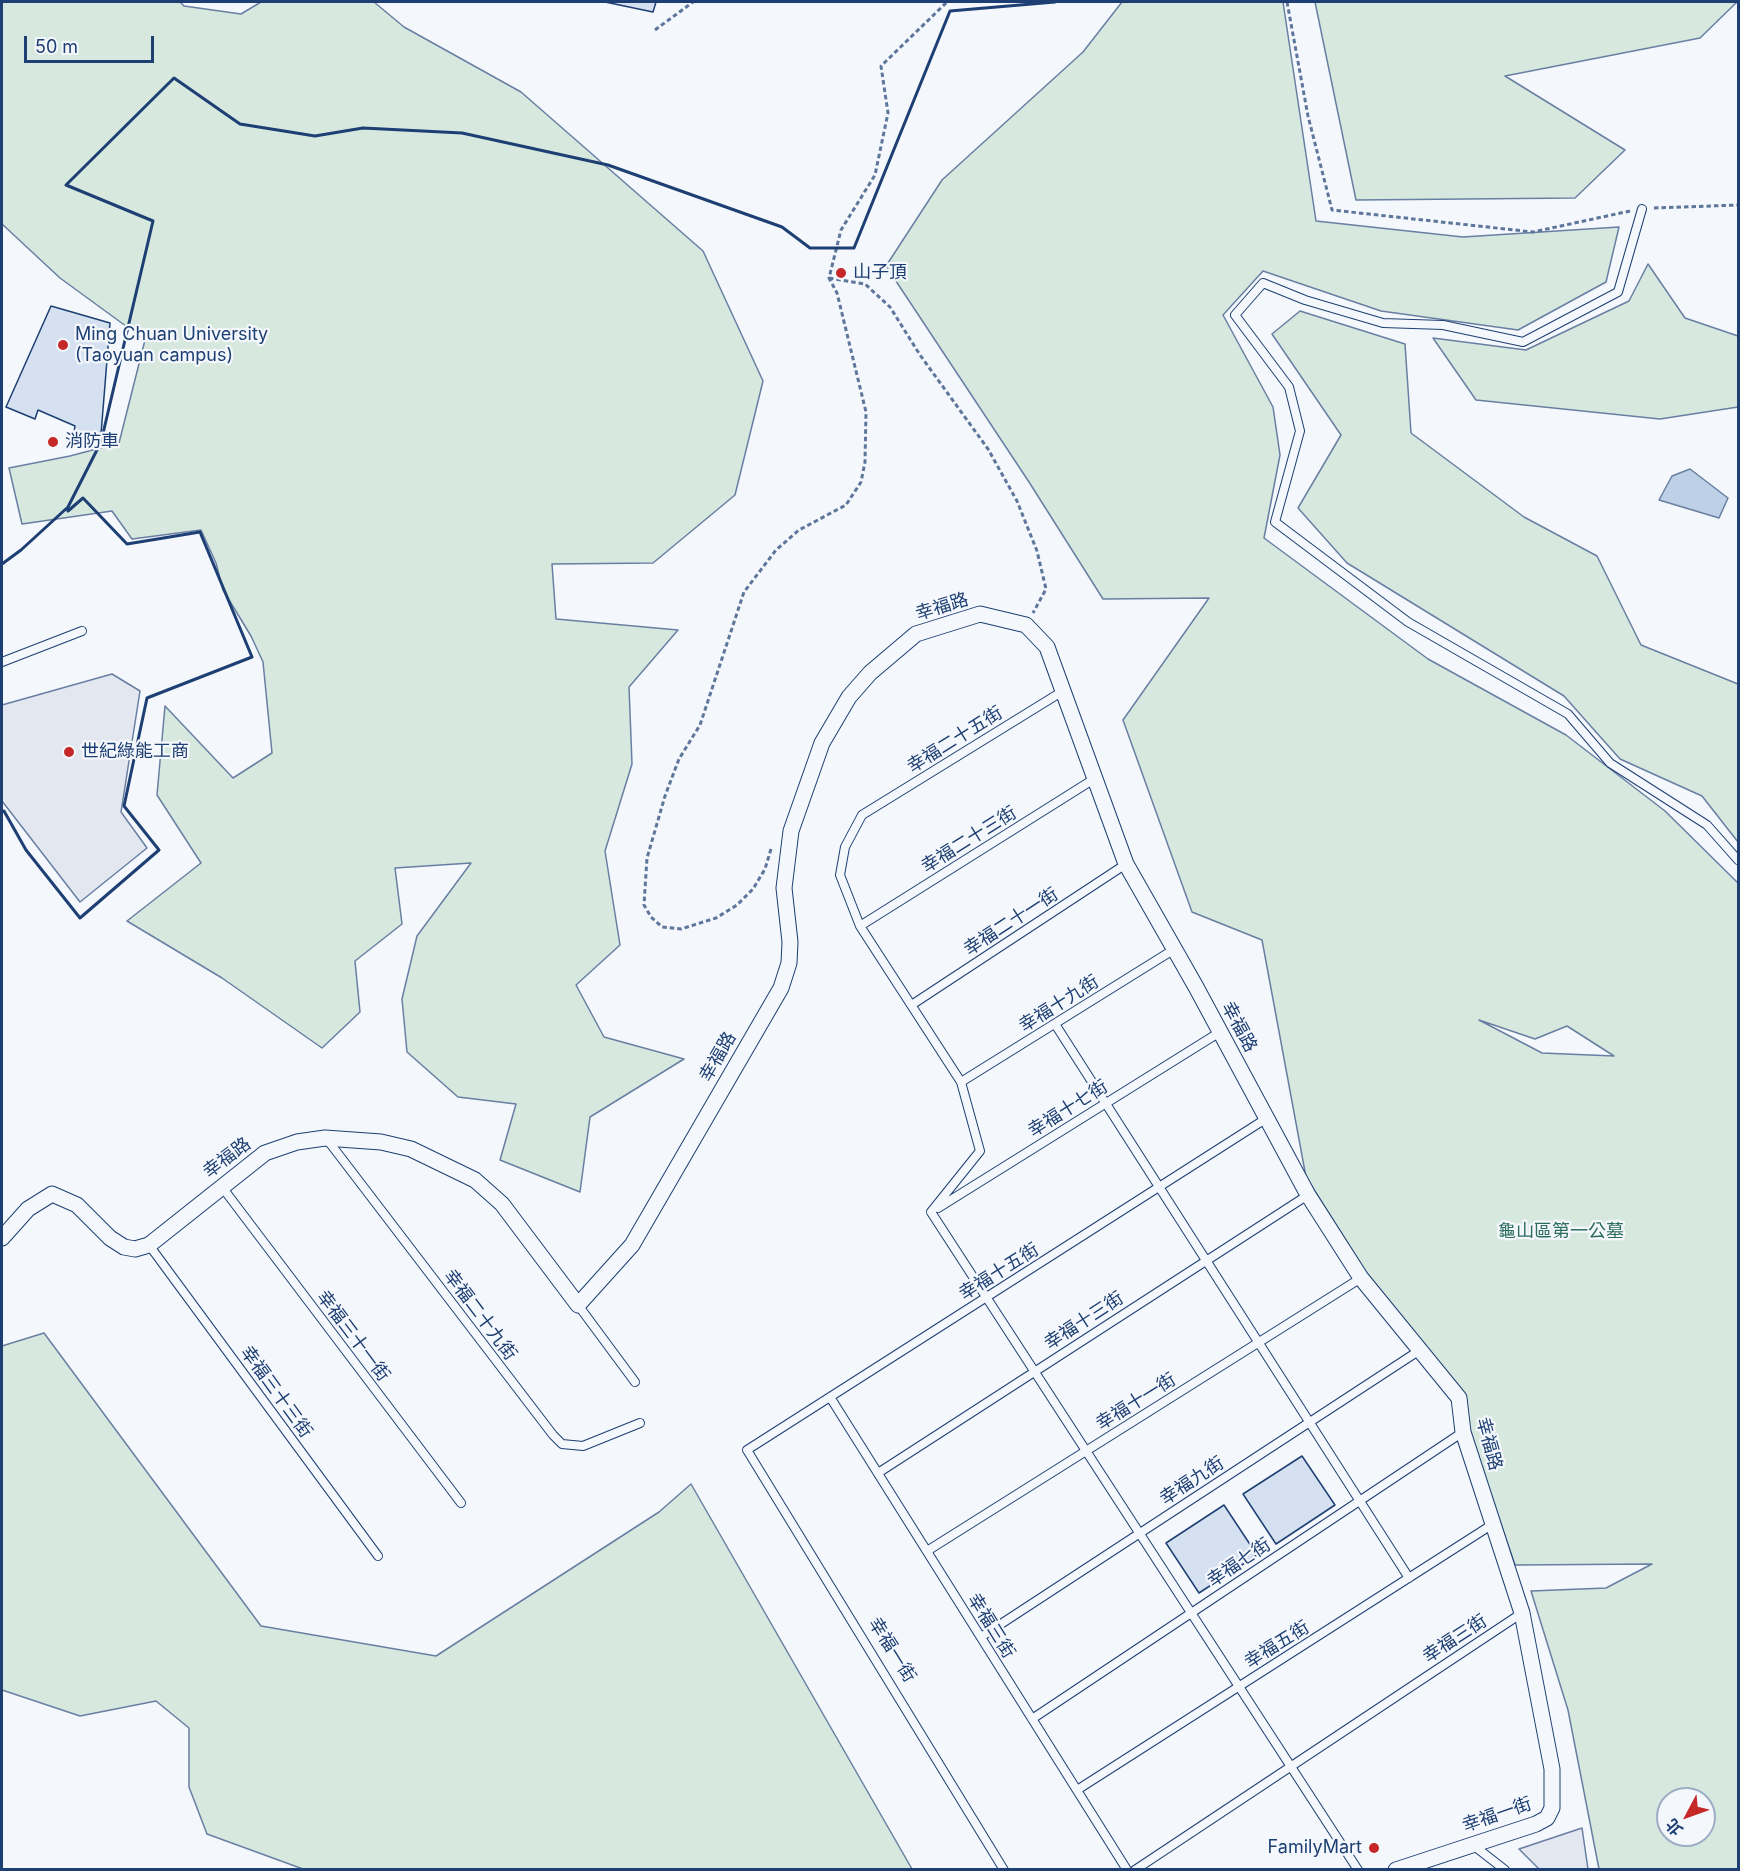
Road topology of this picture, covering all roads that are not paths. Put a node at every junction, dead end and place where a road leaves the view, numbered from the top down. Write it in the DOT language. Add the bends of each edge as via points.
graph roads {
  1 [pos="1642,209"];
  2 [pos="82,631"];
  3 [pos="2,662"];
  4 [pos="1063,691"];
  5 [pos="1094,779"];
  6 [pos="1738,860"];
  7 [pos="1126,864"];
  8 [pos="860,926"];
  9 [pos="1173,950"];
  10 [pos="913,1004"];
  11 [pos="1055,1024"];
  12 [pos="1220,1032"];
  13 [pos="962,1082"];
  14 [pos="1106,1103"];
  15 [pos="1267,1118"];
  16 [pos="325,1137"];
  17 [pos="221,1186"];
  18 [pos="1160,1188"];
  19 [pos="1308,1195"];
  20 [pos="931,1212"];
  21 [pos="2,1238"];
  22 [pos="149,1245"];
  23 [pos="1205,1259"];
  24 [pos="1361,1278"];
  25 [pos="987,1298"];
  26 [pos="578,1305"];
  27 [pos="1259,1344"];
  28 [pos="1420,1350"];
  29 [pos="1035,1372"];
  30 [pos="635,1382"];
  31 [pos="830,1398"];
  32 [pos="1310,1422"];
  33 [pos="640,1423"];
  34 [pos="1463,1432"];
  35 [pos="747,1450"];
  36 [pos="1086,1451"];
  37 [pos="878,1473"];
  38 [pos="1360,1501"];
  39 [pos="462,1503"];
  40 [pos="1493,1524"];
  41 [pos="1140,1533"];
  42 [pos="927,1551"];
  43 [pos="378,1556"];
  44 [pos="1409,1578"];
  45 [pos="1522,1613"];
  46 [pos="1190,1614"];
  47 [pos="981,1637"];
  48 [pos="1239,1687"];
  49 [pos="1542,1716"];
  50 [pos="1032,1719"];
  51 [pos="1290,1765"];
  52 [pos="1077,1790"];
  53 [pos="1472,1844"];
  54 [pos="1004,1869"];
  55 [pos="1127,1869"];
  56 [pos="1135,1869"];
  57 [pos="1358,1869"];
  58 [pos="1396,1869"];
  59 [pos="1505,1869"];
  1 -- 6 [label="lane" via="1618,292 1523,342 1443,325 1383,323 1263,283 1235,315 1289,387 1300,431 1275,522 1408,622 1568,714 1610,763 1707,825"];
  2 -- 3 [label="lane"];
  4 -- 5 [label="street, 幸福路"];
  4 -- 8 [label="lane, 幸福二十五街" via="862,815 844,847 840,875"];
  4 -- 26 [label="street, 幸福路" via="1047,647 1026,625 980,614 916,634 870,673 849,697 822,743 791,831 784,888 789,963 781,988 632,1245"];
  5 -- 7 [label="street, 幸福路"];
  5 -- 8 [label="lane, 幸福二十三街"];
  7 -- 9 [label="street, 幸福路"];
  7 -- 10 [label="lane, 幸福二十一街"];
  8 -- 10 [label="lane"];
  9 -- 11 [label="lane, 幸福十九街"];
  9 -- 12 [label="street, 幸福路"];
  10 -- 13 [label="lane"];
  11 -- 13 [label="lane, 幸福十九街"];
  11 -- 14 [label="lane"];
  12 -- 14 [label="lane, 幸福十七街"];
  12 -- 15 [label="street, 幸福路"];
  13 -- 20 [label="lane" via="980,1150"];
  14 -- 18 [label="lane"];
  14 -- 20 [label="lane, 幸福十七街"];
  15 -- 18 [label="lane, 幸福十五街"];
  15 -- 19 [label="street, 幸福路"];
  16 -- 17 [label="street, 幸福路" via="265,1153"];
  16 -- 26 [label="street, 幸福路" via="411,1149 475,1180 502,1204"];
  16 -- 33 [label="lane, 幸福二十九街" via="562,1444 583,1446"];
  17 -- 22 [label="street, 幸福路"];
  17 -- 39 [label="lane, 幸福三十一街"];
  18 -- 23 [label="lane"];
  18 -- 25 [label="lane, 幸福十五街"];
  19 -- 23 [label="lane, 幸福十三街"];
  19 -- 24 [label="street, 幸福路"];
  20 -- 25 [label="lane"];
  21 -- 22 [label="street" via="28,1209 52,1194 77,1205 124,1247"];
  22 -- 43 [label="lane, 幸福三十三街"];
  23 -- 27 [label="lane"];
  23 -- 29 [label="lane, 幸福十三街"];
  24 -- 27 [label="lane, 幸福十一街"];
  24 -- 28 [label="street, 幸福路"];
  25 -- 29 [label="lane"];
  25 -- 31 [label="lane, 幸福十五街"];
  26 -- 30 [label="lane"];
  27 -- 32 [label="lane"];
  27 -- 36 [label="lane, 幸福十一街"];
  28 -- 32 [label="lane, 幸福九街"];
  28 -- 34 [label="street, 幸福路" via="1459,1398"];
  29 -- 36 [label="lane"];
  29 -- 37 [label="lane, 幸福十三街"];
  31 -- 35 [label="lane, 幸福十五街"];
  31 -- 37 [label="lane, 幸福三街"];
  32 -- 38 [label="lane"];
  32 -- 41 [label="lane, 幸福九街"];
  34 -- 38 [label="lane, 幸福七街"];
  34 -- 40 [label="street, 幸福路"];
  35 -- 54 [label="lane, 幸福一街"];
  36 -- 41 [label="lane"];
  36 -- 42 [label="lane, 幸福十一街"];
  37 -- 42 [label="lane, 幸福三街"];
  38 -- 44 [label="lane"];
  38 -- 46 [label="lane, 幸福七街"];
  40 -- 44 [label="lane, 幸福五街"];
  40 -- 45 [label="street, 幸福路"];
  41 -- 46 [label="lane"];
  41 -- 47 [label="lane, 幸福九街"];
  42 -- 47 [label="lane, 幸福三街"];
  44 -- 48 [label="lane, 幸福五街"];
  45 -- 49 [label="street, 幸福路"];
  45 -- 51 [label="lane, 幸福三街"];
  46 -- 48 [label="lane"];
  46 -- 50 [label="lane, 幸福七街"];
  47 -- 50 [label="lane, 幸福三街"];
  48 -- 51 [label="lane"];
  48 -- 52 [label="lane, 幸福五街"];
  49 -- 53 [label="street, 幸福一街" via="1552,1769 1552,1808 1547,1818"];
  50 -- 52 [label="lane, 幸福三街"];
  51 -- 56 [label="lane, 幸福三街"];
  51 -- 57 [label="lane"];
  52 -- 55 [label="lane, 幸福三街"];
  53 -- 58 [label="street, 幸福一街"];
  53 -- 59 [label="lane"];
}
